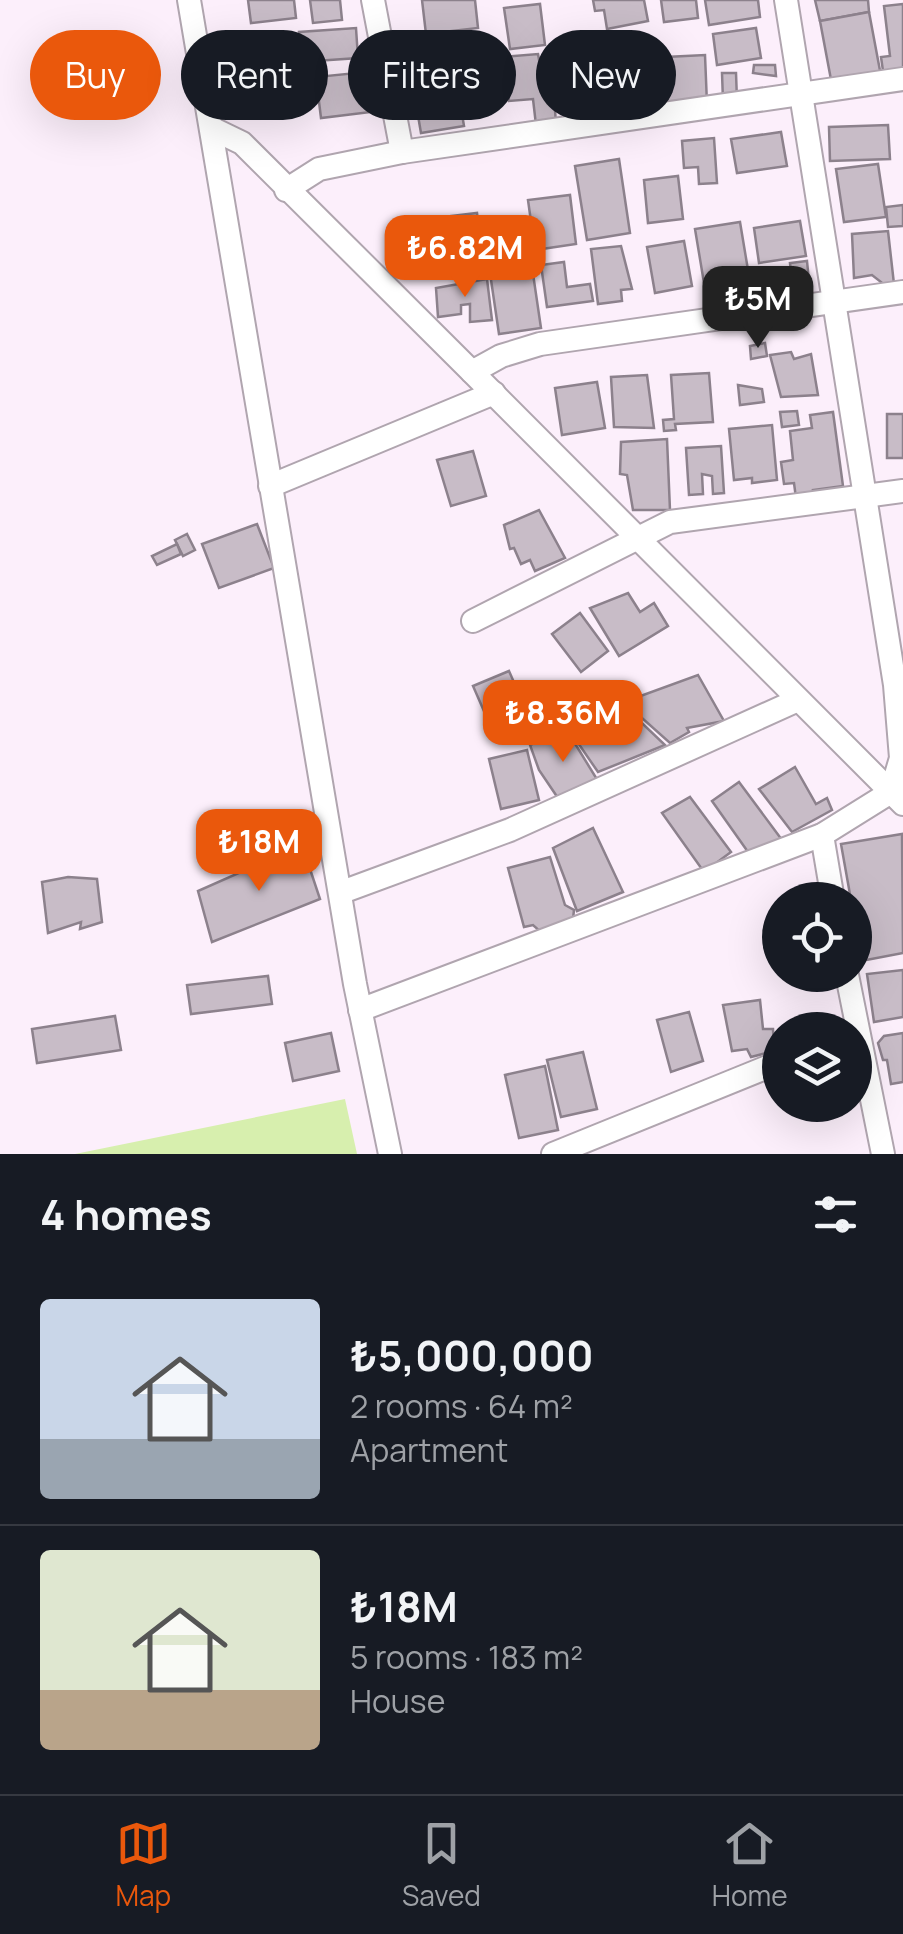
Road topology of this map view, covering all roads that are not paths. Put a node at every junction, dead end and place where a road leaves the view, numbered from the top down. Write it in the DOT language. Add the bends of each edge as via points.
graph roads {
  1 [pos="188,0"];
  2 [pos="373,0"];
  3 [pos="786,0"];
  4 [pos="903,79"];
  5 [pos="800,94"];
  6 [pos="211,128"];
  7 [pos="402,152"];
  8 [pos="286,190"];
  9 [pos="903,292"];
  10 [pos="833,304"];
  11 [pos="472,372"];
  12 [pos="494,393"];
  13 [pos="270,486"];
  14 [pos="903,491"];
  15 [pos="866,496"];
  16 [pos="636,536"];
  17 [pos="473,620"];
  18 [pos="899,685"];
  19 [pos="798,700"];
  20 [pos="897,798"];
  21 [pos="822,835"];
  22 [pos="831,882"];
  23 [pos="342,892"];
  24 [pos="360,1010"];
  25 [pos="762,1069"];
  26 [pos="872,1103"];
  27 [pos="390,1154"];
  28 [pos="553,1154"];
  29 [pos="883,1154"];
  1 -- 6 [label="street"];
  2 -- 7 [label="street"];
  3 -- 5 [label="street"];
  4 -- 5 [label="street"];
  5 -- 7 [label="street"];
  5 -- 10 [label="street"];
  6 -- 8 [label="street" via="242,143"];
  6 -- 13 [label="street"];
  7 -- 8 [label="street" via="319,170"];
  8 -- 11 [label="street"];
  9 -- 10 [label="street"];
  10 -- 11 [label="street" via="540,344"];
  10 -- 15 [label="street"];
  11 -- 12 [label="street"];
  12 -- 13 [label="street"];
  12 -- 16 [label="street"];
  13 -- 23 [label="street"];
  14 -- 15 [label="street"];
  15 -- 16 [label="street" via="682,519"];
  15 -- 18 [label="street"];
  16 -- 17 [label="street"];
  16 -- 19 [label="street"];
  18 -- 20 [label="street"];
  19 -- 20 [label="street"];
  19 -- 23 [label="street" via="510,830"];
  20 -- 21 [label="street"];
  21 -- 22 [label="street"];
  21 -- 24 [label="street"];
  23 -- 24 [label="street"];
  24 -- 27 [label="street"];
  25 -- 28 [label="street"];
  26 -- 29 [label="street"];
}
